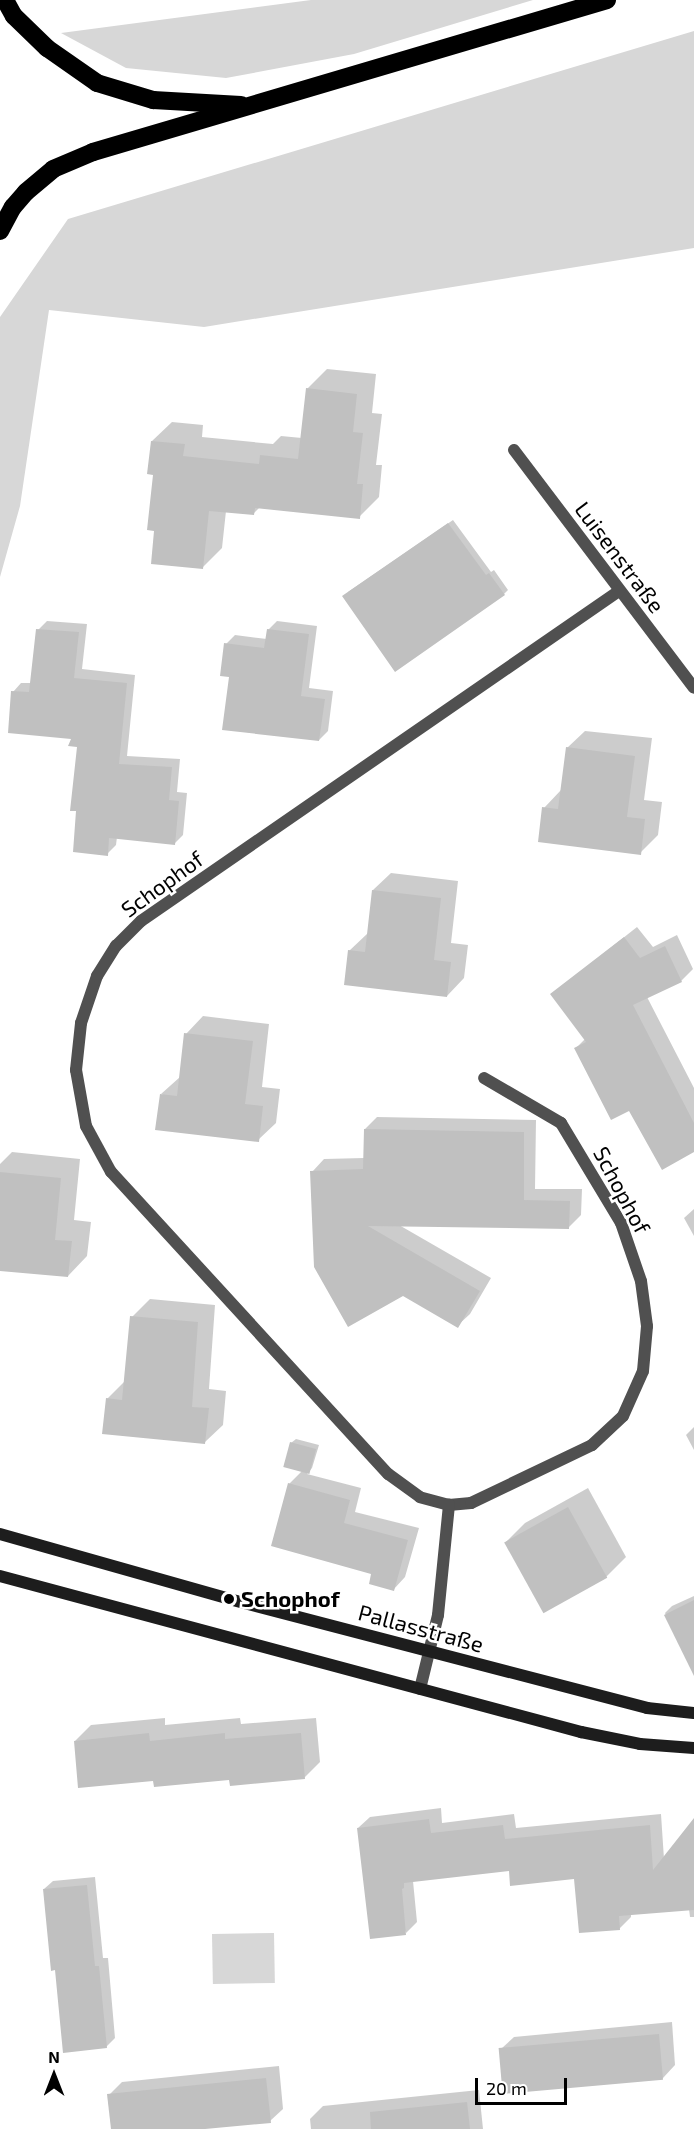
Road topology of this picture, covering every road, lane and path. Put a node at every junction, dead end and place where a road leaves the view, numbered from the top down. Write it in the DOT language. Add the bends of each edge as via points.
graph roads {
  1 [pos="5,0"];
  2 [pos="607,0"];
  3 [pos="255,105"];
  4 [pos="0,231"];
  5 [pos="514,450"];
  6 [pos="619,591"];
  7 [pos="694,688"];
  8 [pos="484,1078"];
  9 [pos="449,1504"];
  10 [pos="0,1534"];
  11 [pos="0,1576"];
  12 [pos="430,1652"];
  13 [pos="420,1689"];
  14 [pos="694,1713"];
  15 [pos="694,1748"];
  1 -- 3 [label="highway" via="14,16 47,48 97,83 153,100"];
  2 -- 3 [label="highway"];
  3 -- 4 [label="highway" via="93,153 53,169 26,192"];
  5 -- 6 [label="street, Luisenstraße"];
  6 -- 7 [label="street, Luisenstraße"];
  6 -- 9 [label="street, Schophof" via="141,921 116,946 97,976 81,1023 76,1070 86,1125 111,1172 388,1474 420,1497"];
  8 -- 9 [label="street, Schophof" via="561,1123 621,1223 641,1281 647,1326 643,1371 623,1416 592,1445 471,1503"];
  9 -- 12 [label="street" via="438,1615"];
  10 -- 12 [label="main road, Pallasstraße"];
  11 -- 13 [label="main road"];
  12 -- 13 [label="street"];
  12 -- 14 [label="main road, Pallasstraße" via="647,1708"];
  13 -- 15 [label="main road" via="581,1732 640,1744"];
}
